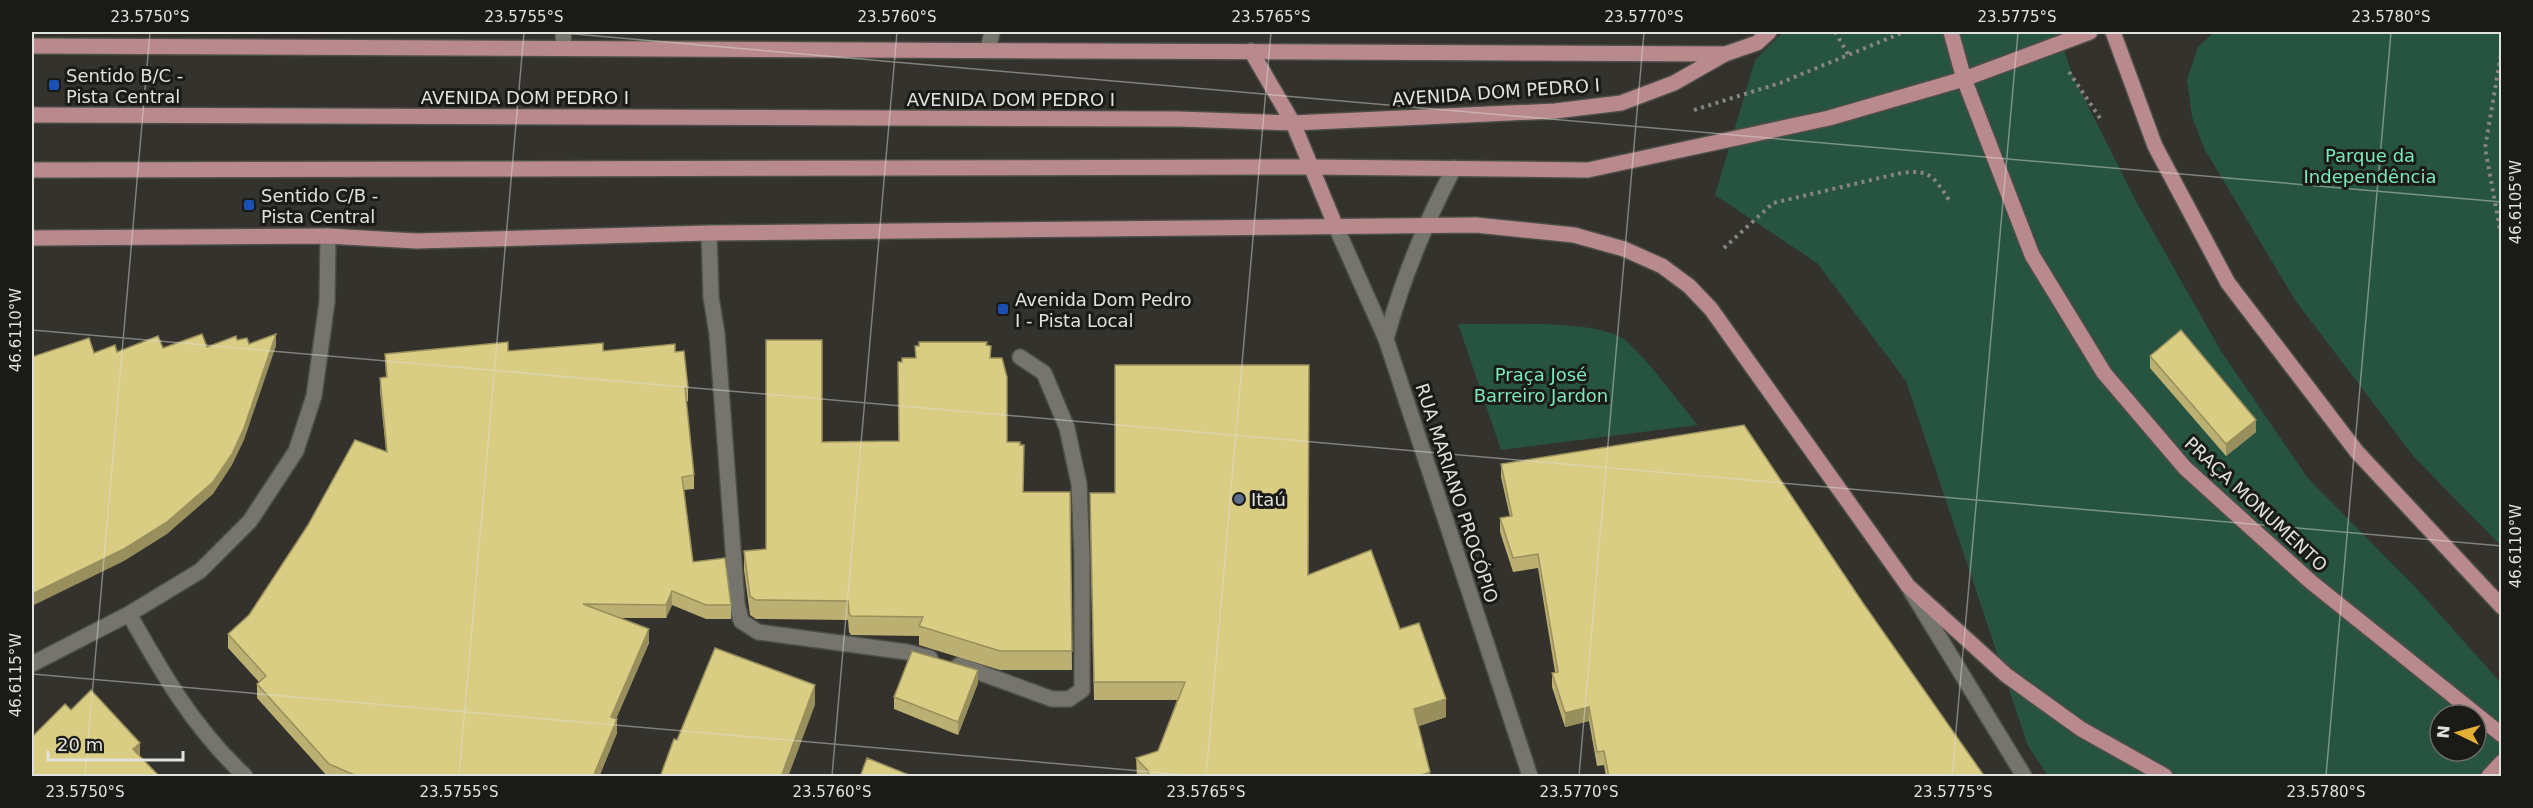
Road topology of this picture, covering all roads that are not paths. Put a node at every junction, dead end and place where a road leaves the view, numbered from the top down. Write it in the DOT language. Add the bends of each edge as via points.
graph roads {
  1 [pos="564,32"];
  2 [pos="992,32"];
  3 [pos="1769,32"];
  4 [pos="1951,32"];
  5 [pos="2090,32"];
  6 [pos="2113,32"];
  7 [pos="32,46"];
  8 [pos="564,48"];
  9 [pos="988,50"];
  10 [pos="1251,51"];
  11 [pos="1725,54"];
  12 [pos="1964,79"];
  13 [pos="32,115"];
  14 [pos="1293,123"];
  15 [pos="1311,167"];
  16 [pos="1454,168"];
  17 [pos="32,170"];
  18 [pos="1424,224"];
  19 [pos="1336,227"];
  20 [pos="709,232"];
  21 [pos="328,236"];
  22 [pos="32,238"];
  23 [pos="1386,339"];
  24 [pos="1020,357"];
  25 [pos="1908,586"];
  26 [pos="2502,607"];
  27 [pos="129,614"];
  28 [pos="32,664"];
  29 [pos="2502,735"];
  30 [pos="2502,762"];
  31 [pos="245,777"];
  32 [pos="1530,777"];
  33 [pos="2024,777"];
  34 [pos="2165,777"];
  35 [pos="2489,777"];
  1 -- 8 [label="street"];
  2 -- 9 [label="street"];
  3 -- 11 [label="main road" via="1757,43"];
  4 -- 12 [label="main road, PRAÇA MONUMENTO"];
  5 -- 12 [label="main road"];
  6 -- 26 [label="main road" via="2156,146 2228,283 2356,452"];
  7 -- 8 [label="main road, AVENIDA DOM PEDRO I"];
  8 -- 9 [label="main road, AVENIDA DOM PEDRO I"];
  9 -- 10 [label="main road, AVENIDA DOM PEDRO I"];
  10 -- 11 [label="main road, AVENIDA DOM PEDRO I"];
  10 -- 14 [label="main road"];
  11 -- 14 [label="main road, AVENIDA DOM PEDRO I" via="1674,83 1621,103 1555,111"];
  12 -- 16 [label="main road" via="1828,118 1588,170"];
  12 -- 29 [label="main road, PRAÇA MONUMENTO" via="2032,255 2104,372 2185,468 2311,582"];
  13 -- 14 [label="main road, AVENIDA DOM PEDRO I" via="1179,119"];
  14 -- 15 [label="main road"];
  15 -- 16 [label="main road"];
  15 -- 17 [label="main road"];
  15 -- 19 [label="main road"];
  16 -- 18 [label="street"];
  18 -- 19 [label="main road"];
  18 -- 23 [label="street"];
  18 -- 25 [label="main road" via="1532,230 1595,240 1640,255 1689,286 1729,331"];
  19 -- 20 [label="main road"];
  19 -- 23 [label="street, RUA MARIANO PROCÓPIO"];
  20 -- 21 [label="main road" via="416,241"];
  20 -- 24 [label="street" via="737,603 741,621 758,632 907,652 958,665 1052,699 1069,699 1082,690 1079,484 1067,428 1044,373"];
  21 -- 22 [label="main road"];
  21 -- 27 [label="street" via="327,302 314,396 296,451 250,521 200,571"];
  23 -- 32 [label="street, RUA MARIANO PROCÓPIO"];
  25 -- 33 [label="street"];
  25 -- 34 [label="main road" via="2006,675 2080,729"];
  27 -- 28 [label="street"];
  27 -- 31 [label="street" via="175,694 225,758"];
  30 -- 35 [label="main road"];
}
